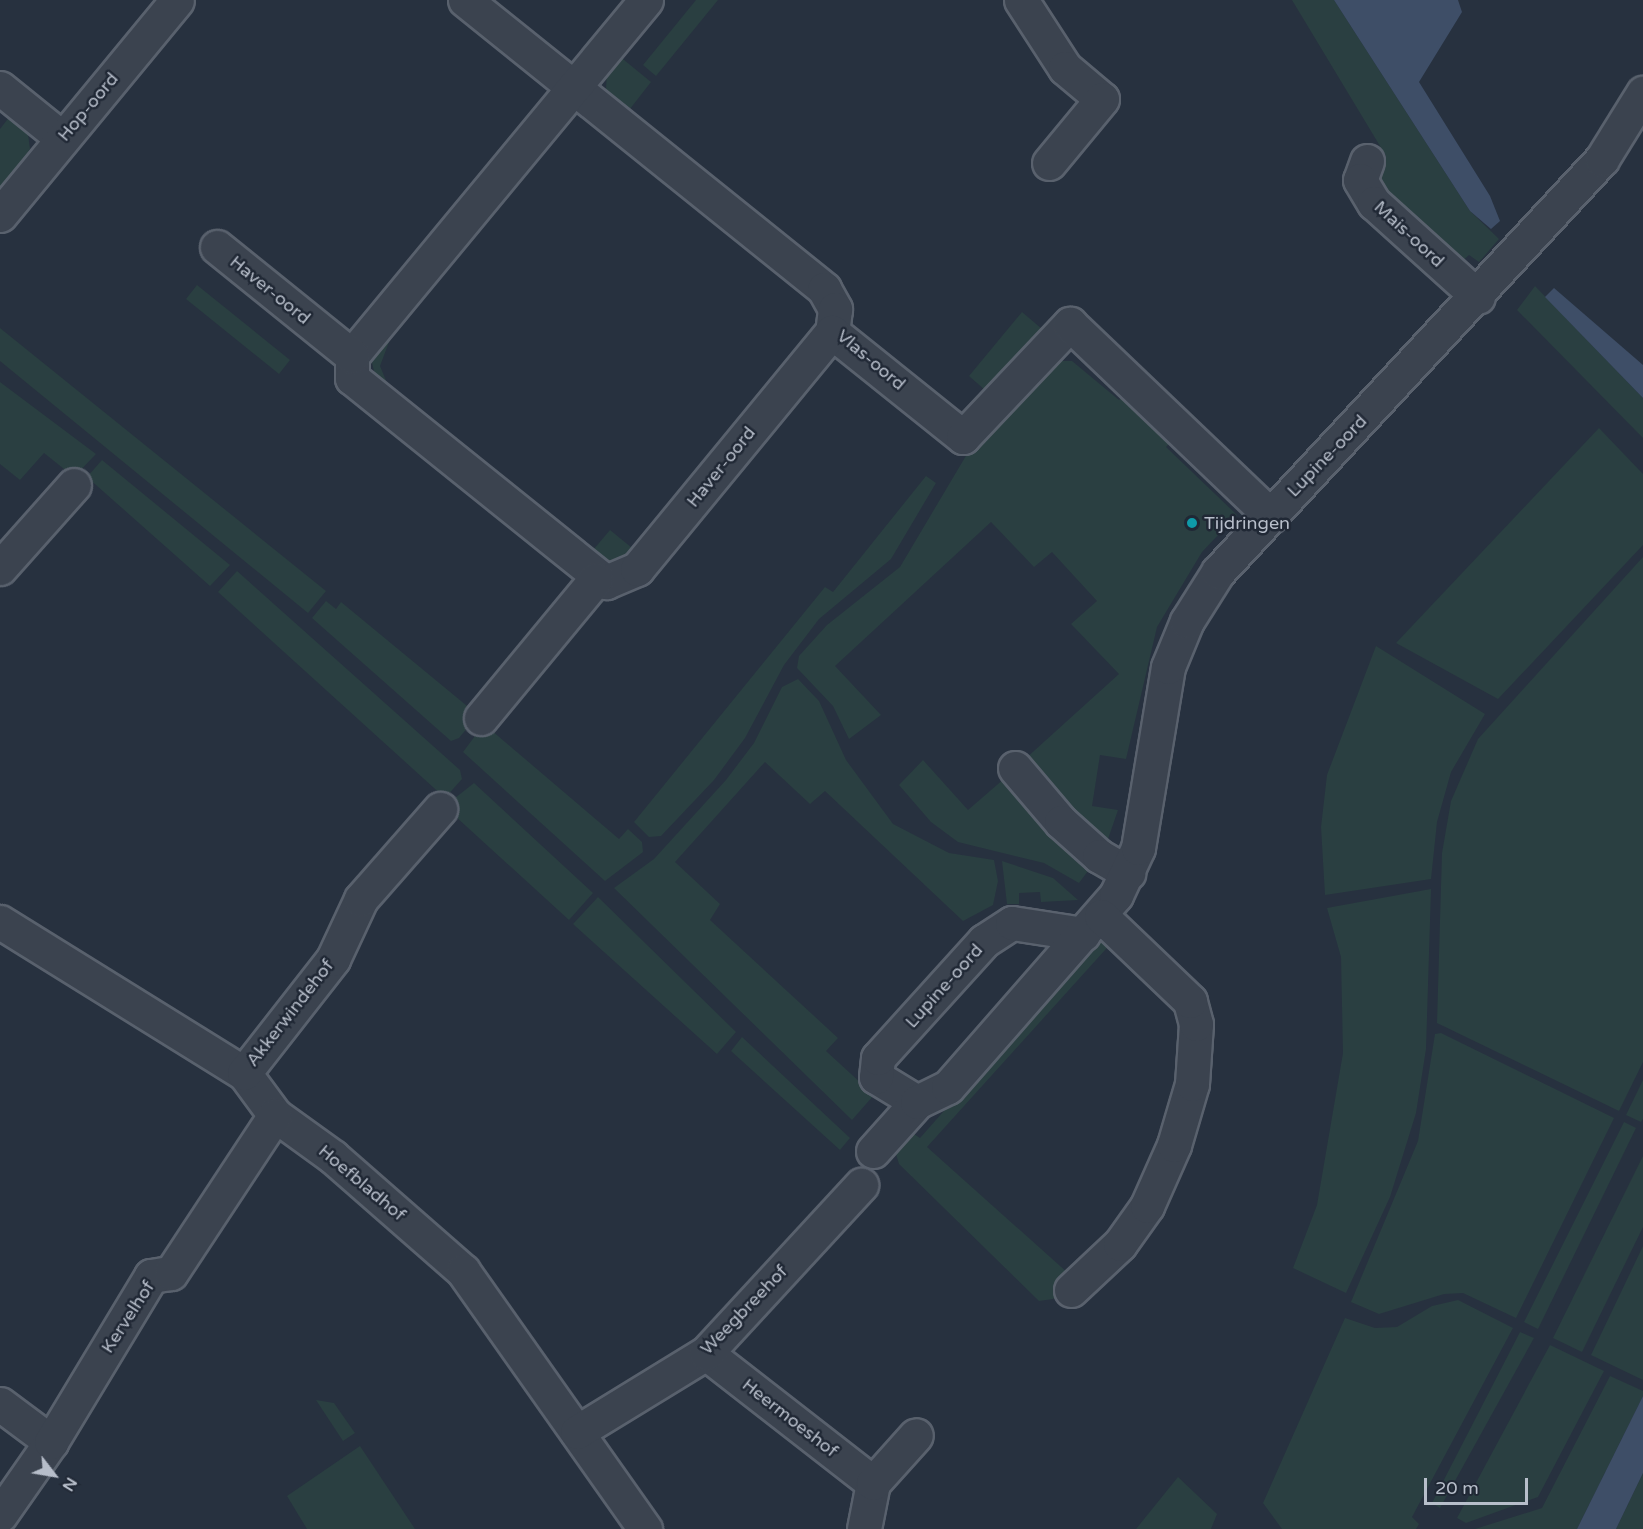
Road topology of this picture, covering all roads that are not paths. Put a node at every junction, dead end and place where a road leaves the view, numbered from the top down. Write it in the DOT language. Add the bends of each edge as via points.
graph roads {
  1 [pos="177,0"];
  2 [pos="465,0"];
  3 [pos="646,0"];
  4 [pos="1021,0"];
  5 [pos="0,88"];
  6 [pos="574,88"];
  7 [pos="1643,93"];
  8 [pos="62,138"];
  9 [pos="1367,161"];
  10 [pos="1049,163"];
  11 [pos="0,214"];
  12 [pos="217,247"];
  13 [pos="1478,297"];
  14 [pos="832,332"];
  15 [pos="352,356"];
  16 [pos="74,485"];
  17 [pos="1271,516"];
  18 [pos="0,568"];
  19 [pos="596,579"];
  20 [pos="481,718"];
  21 [pos="1014,768"];
  22 [pos="440,809"];
  23 [pos="1129,873"];
  24 [pos="0,922"];
  25 [pos="1092,925"];
  26 [pos="244,1073"];
  27 [pos="917,1102"];
  28 [pos="274,1115"];
  29 [pos="873,1151"];
  30 [pos="861,1185"];
  31 [pos="1071,1290"];
  32 [pos="706,1353"];
  33 [pos="0,1404"];
  34 [pos="577,1432"];
  35 [pos="916,1435"];
  36 [pos="51,1442"];
  37 [pos="873,1484"];
  38 [pos="0,1515"];
  39 [pos="645,1529"];
  40 [pos="864,1529"];
  1 -- 8 [label="street, Hop-oord"];
  2 -- 6 [label="street, Vlas-oord"];
  3 -- 6 [label="street"];
  4 -- 10 [label="street" via="1065,68 1102,99"];
  5 -- 8 [label="street"];
  6 -- 14 [label="street, Vlas-oord" via="824,289 835,309"];
  6 -- 15 [label="street"];
  7 -- 13 [label="street, Lupine-oord" via="1602,159"];
  8 -- 11 [label="street, Hop-oord"];
  9 -- 13 [label="street, Mais-oord" via="1360,180 1374,203"];
  12 -- 15 [label="street, Haver-oord"];
  13 -- 17 [label="street, Lupine-oord"];
  14 -- 17 [label="street, Vlas-oord" via="963,437 1070,324"];
  14 -- 19 [label="street, Haver-oord" via="637,570 617,580"];
  15 -- 19 [label="street" via="350,371 357,384"];
  16 -- 18 [label="street"];
  17 -- 23 [label="street, Lupine-oord" via="1218,572 1187,621 1168,667 1138,848"];
  19 -- 20 [label="street"];
  21 -- 23 [label="street" via="1069,828"];
  22 -- 26 [label="street, Akkerwindehof" via="361,899 333,959"];
  23 -- 25 [label="street, Lupine-oord"];
  24 -- 26 [label="street, Hoefbladhof"];
  25 -- 27 [label="street, Lupine-oord" via="948,1087"];
  25 -- 27 [label="street, Lupine-oord" via="1011,923 984,941 878,1058 876,1077"];
  25 -- 31 [label="street" via="1190,1001 1196,1024 1192,1084 1174,1145 1147,1206 1120,1244"];
  26 -- 28 [label="street, Hoefbladhof"];
  27 -- 29 [label="street, Lupine-oord"];
  28 -- 34 [label="street, Hoefbladhof" via="333,1157 463,1271"];
  28 -- 36 [label="street, Kervelhof" via="171,1273 151,1276"];
  30 -- 32 [label="street, Weegbreehof"];
  32 -- 34 [label="street, Weegbreehof"];
  32 -- 37 [label="street, Heermoeshof"];
  33 -- 36 [label="street"];
  34 -- 39 [label="street, Hoefbladhof"];
  35 -- 37 [label="street"];
  36 -- 38 [label="street"];
  37 -- 40 [label="street"];
}
